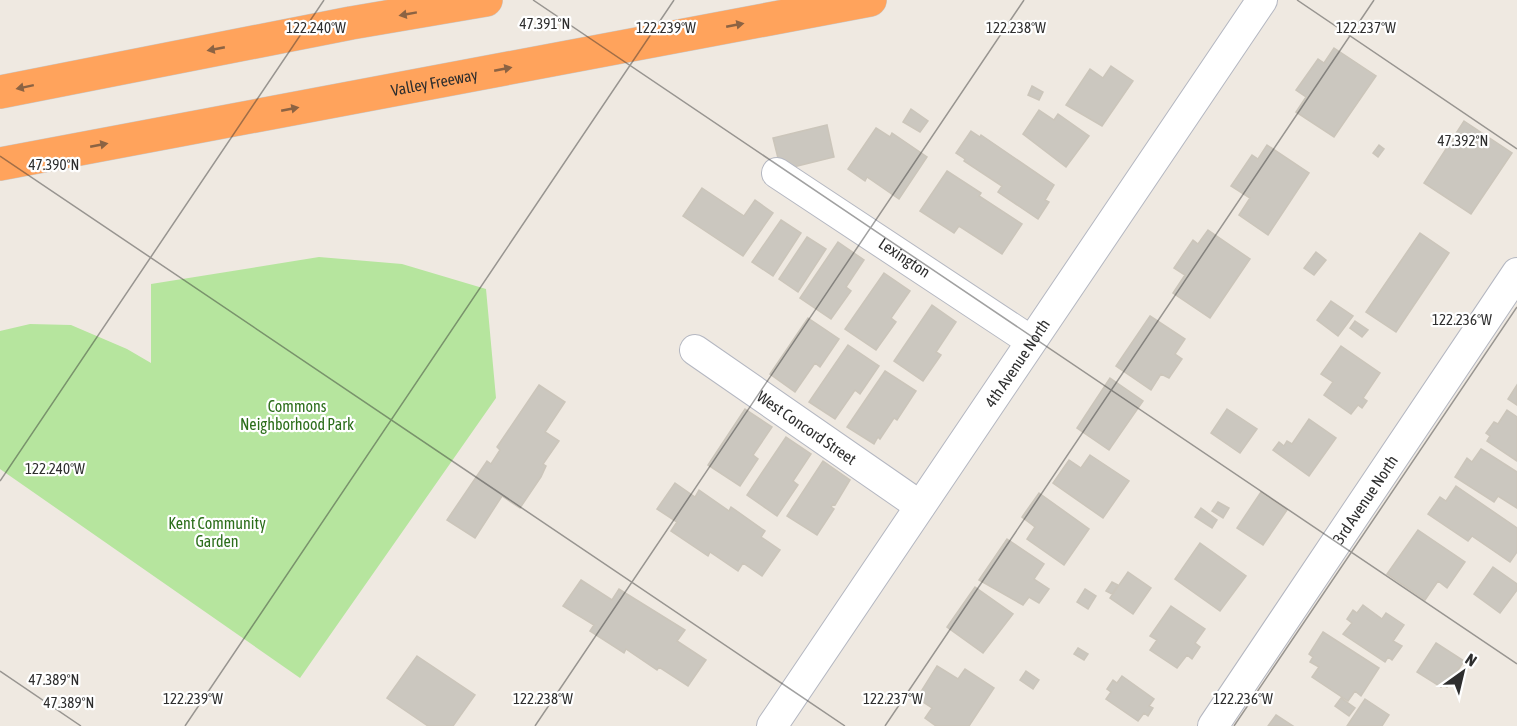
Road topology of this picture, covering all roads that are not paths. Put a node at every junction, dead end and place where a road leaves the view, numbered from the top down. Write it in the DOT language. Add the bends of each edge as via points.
graph roads {
  1 [pos="486,0"];
  2 [pos="870,0"];
  3 [pos="1262,0"];
  4 [pos="0,92"];
  5 [pos="0,164"];
  6 [pos="777,173"];
  7 [pos="1517,273"];
  8 [pos="1031,341"];
  9 [pos="694,350"];
  10 [pos="920,506"];
  11 [pos="772,726"];
  12 [pos="1213,726"];
  1 -- 4 [label="highway, one-way"];
  5 -- 2 [label="highway, Valley Freeway, one-way"];
  3 -- 8 [label="street, 4th Avenue North"];
  6 -- 8 [label="street, Lexington"];
  7 -- 12 [label="street, 3rd Avenue North"];
  8 -- 10 [label="street, 4th Avenue North"];
  9 -- 10 [label="street, West Concord Street"];
  10 -- 11 [label="street, 4th Avenue North"];
}
